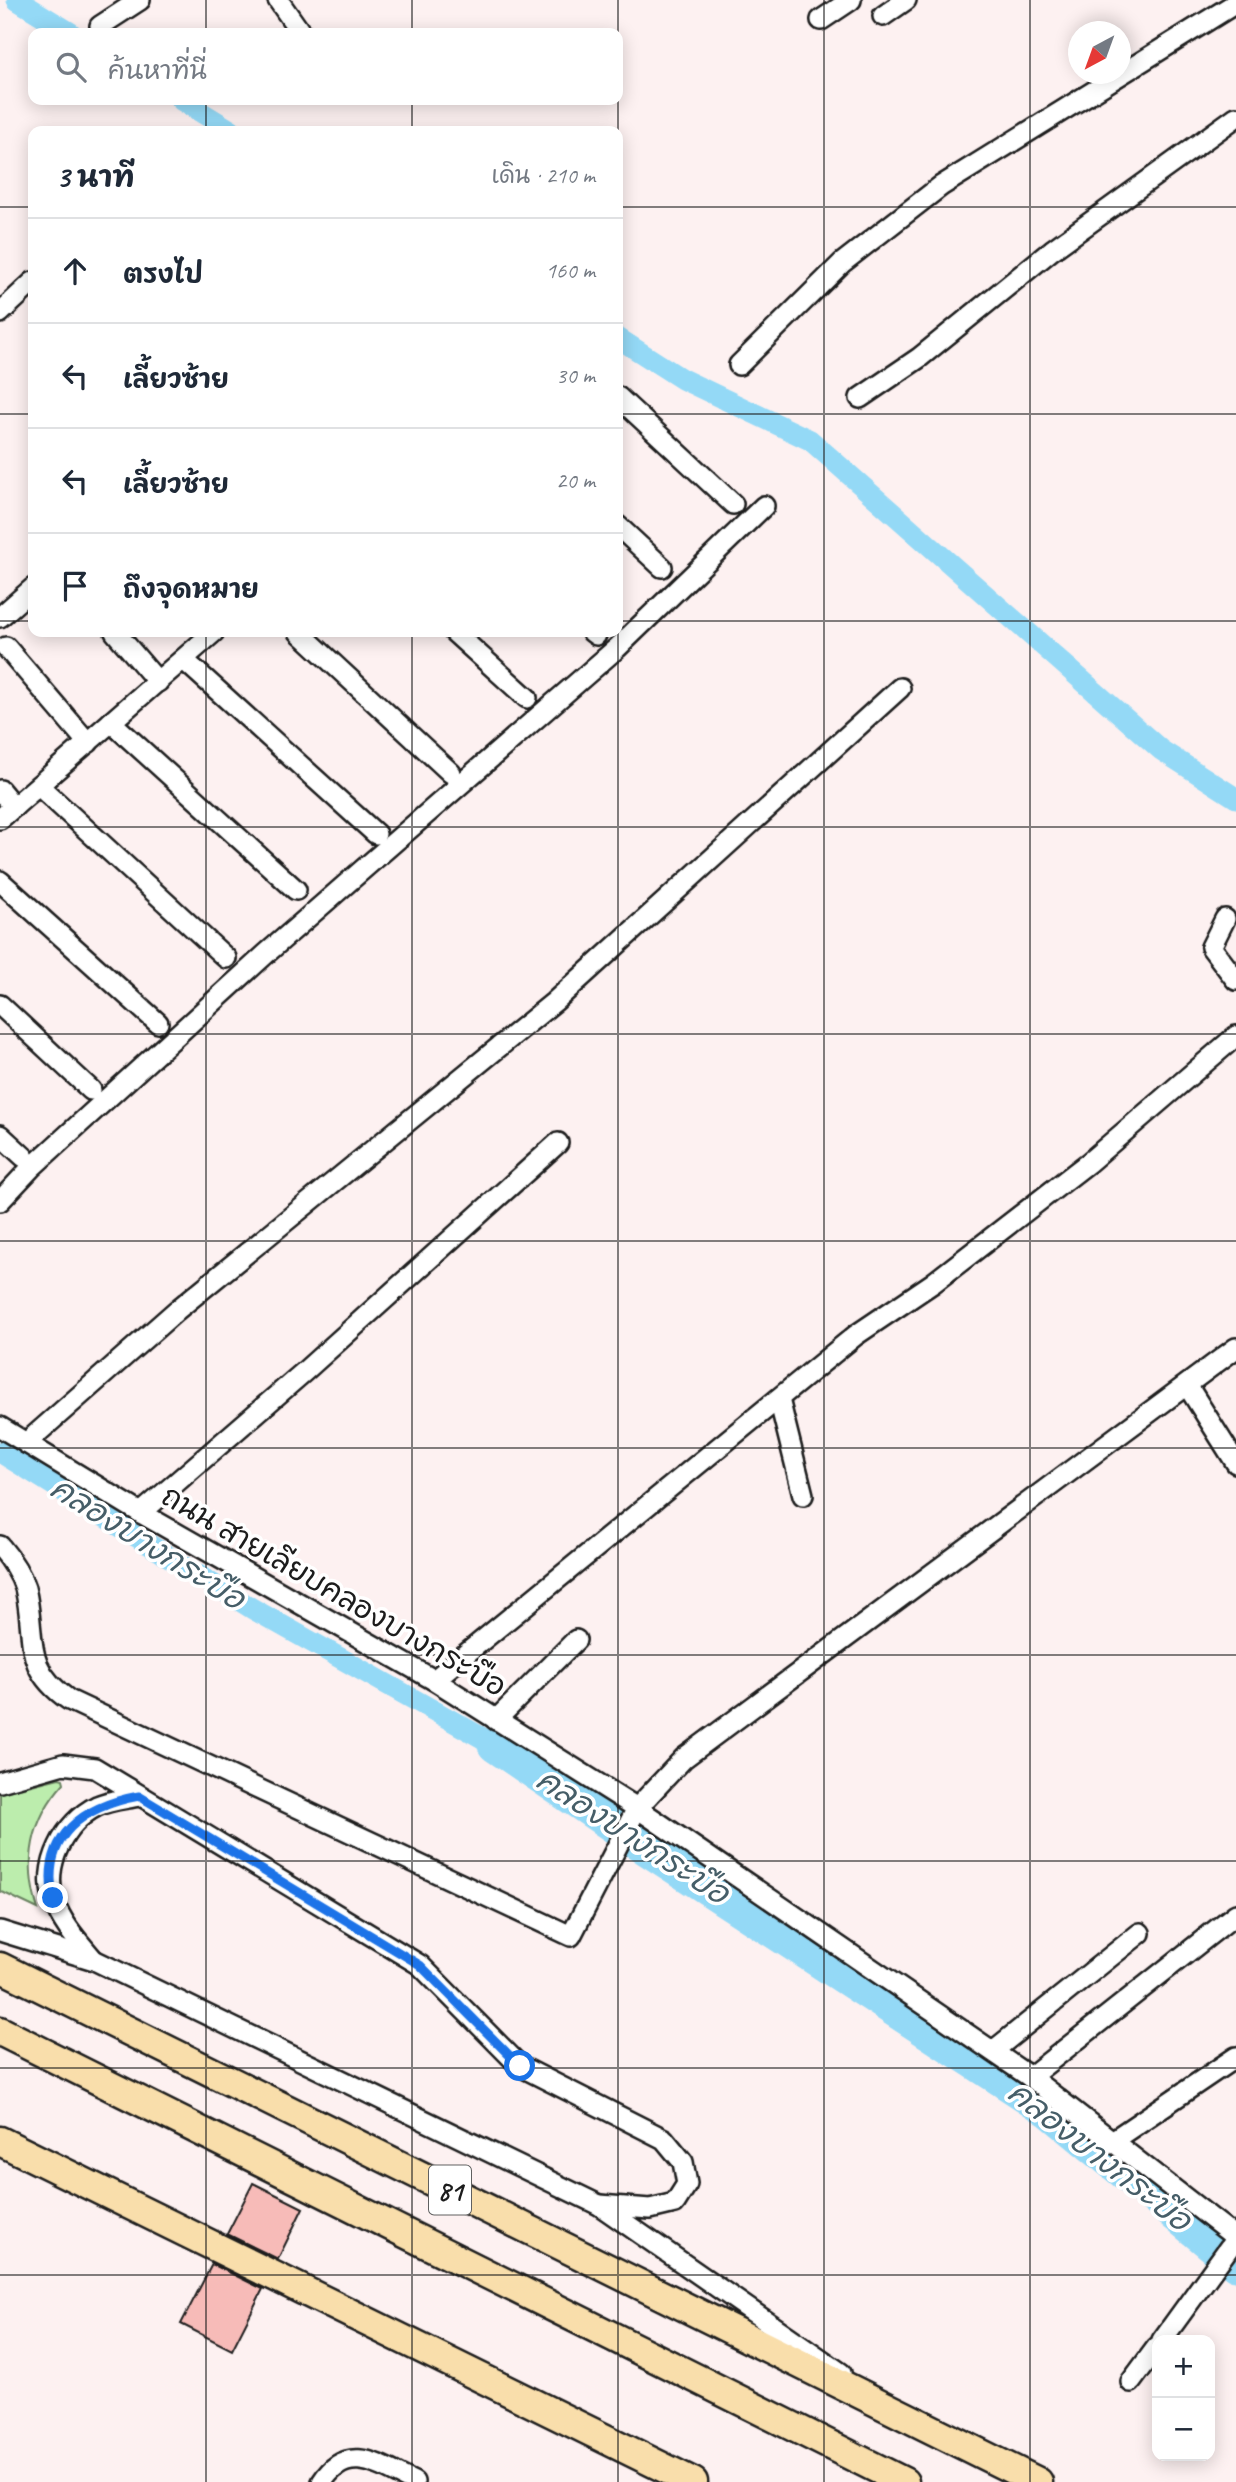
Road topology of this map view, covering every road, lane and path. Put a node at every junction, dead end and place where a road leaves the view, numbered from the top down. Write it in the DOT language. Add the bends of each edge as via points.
graph roads {
  1 [pos="140,0"];
  2 [pos="278,0"];
  3 [pos="852,0"];
  4 [pos="906,0"];
  5 [pos="1236,3"];
  6 [pos="883,16"];
  7 [pos="821,20"];
  8 [pos="100,26"];
  9 [pos="298,28"];
  10 [pos="1236,117"];
  11 [pos="28,287"];
  12 [pos="0,313"];
  13 [pos="740,365"];
  14 [pos="860,398"];
  15 [pos="623,402"];
  16 [pos="733,504"];
  17 [pos="764,506"];
  18 [pos="623,531"];
  19 [pos="662,567"];
  20 [pos="28,592"];
  21 [pos="0,617"];
  22 [pos="119,637"];
  23 [pos="209,637"];
  24 [pos="304,637"];
  25 [pos="460,637"];
  26 [pos="6,647"];
  27 [pos="184,660"];
  28 [pos="158,682"];
  29 [pos="900,688"];
  30 [pos="527,698"];
  31 [pos="111,722"];
  32 [pos="88,743"];
  33 [pos="451,773"];
  34 [pos="39,786"];
  35 [pos="0,790"];
  36 [pos="7,813"];
  37 [pos="376,834"];
  38 [pos="0,881"];
  39 [pos="296,890"];
  40 [pos="1225,919"];
  41 [pos="226,958"];
  42 [pos="1236,980"];
  43 [pos="0,1005"];
  44 [pos="158,1023"];
  45 [pos="1236,1036"];
  46 [pos="91,1090"];
  47 [pos="0,1135"];
  48 [pos="558,1143"];
  49 [pos="24,1157"];
  50 [pos="0,1201"];
  51 [pos="1236,1348"];
  52 [pos="1186,1385"];
  53 [pos="779,1399"];
  54 [pos="0,1427"];
  55 [pos="26,1443"];
  56 [pos="1236,1464"];
  57 [pos="803,1495"];
  58 [pos="141,1513"];
  59 [pos="0,1546"];
  60 [pos="576,1640"];
  61 [pos="434,1680"];
  62 [pos="496,1720"];
  63 [pos="0,1782"];
  64 [pos="139,1796"];
  65 [pos="636,1808"];
  66 [pos="1236,1914"];
  67 [pos="0,1931"];
  68 [pos="1140,1933"];
  69 [pos="94,1959"];
  70 [pos="0,1967"];
  71 [pos="0,2031"];
  72 [pos="993,2052"];
  73 [pos="1236,2057"];
  74 [pos="1030,2077"];
  75 [pos="0,2141"];
  76 [pos="1112,2141"];
  77 [pos="599,2205"];
  78 [pos="1232,2231"];
  79 [pos="1166,2335"];
  80 [pos="1152,2354"];
  81 [pos="1131,2382"];
  82 [pos="900,2413"];
  83 [pos="322,2482"];
  84 [pos="414,2482"];
  85 [pos="693,2482"];
  86 [pos="904,2482"];
  87 [pos="1038,2482"];
  1 -- 8 [label="street"];
  2 -- 9 [label="street"];
  3 -- 7 [label="street"];
  4 -- 6 [label="street"];
  5 -- 13 [label="street" via="941,186 842,263"];
  10 -- 14 [label="street" via="1052,250 919,358"];
  11 -- 12 [label="street"];
  15 -- 16 [label="street"];
  17 -- 50 [label="street" via="617,648 267,953"];
  18 -- 19 [label="street"];
  20 -- 21 [label="street"];
  22 -- 28 [label="street"];
  23 -- 27 [label="street"];
  24 -- 33 [label="street"];
  25 -- 30 [label="street"];
  26 -- 32 [label="street"];
  27 -- 28 [label="street"];
  27 -- 37 [label="street"];
  28 -- 31 [label="street"];
  29 -- 55 [label="street" via="554,1002 177,1310"];
  31 -- 32 [label="street"];
  31 -- 39 [label="street"];
  32 -- 34 [label="street"];
  34 -- 36 [label="street"];
  34 -- 41 [label="street"];
  35 -- 36 [label="street"];
  38 -- 44 [label="street"];
  40 -- 42 [label="street" via="1211,947"];
  43 -- 46 [label="street"];
  45 -- 53 [label="street" via="1088,1163 975,1252 856,1335"];
  47 -- 49 [label="street"];
  48 -- 58 [label="street"];
  51 -- 52 [label="street"];
  52 -- 56 [label="street"];
  52 -- 65 [label="street" via="684,1758"];
  53 -- 57 [label="street"];
  53 -- 61 [label="street"];
  54 -- 55 [label="street, ถนน สายเลียบคลองบางกระบือ"];
  55 -- 58 [label="street, ถนน สายเลียบคลองบางกระบือ"];
  58 -- 61 [label="street, ถนน สายเลียบคลองบางกระบือ"];
  59 -- 65 [label="street" via="25,1590 36,1665 61,1695 571,1936"];
  60 -- 62 [label="street"];
  61 -- 62 [label="street, ถนน สายเลียบคลองบางกระบือ"];
  62 -- 65 [label="street, ถนน สายเลียบคลองบางกระบือ"];
  63 -- 64 [label="street" via="63,1764 83,1764"];
  64 -- 69 [label="street" via="110,1801 86,1813 67,1832 54,1857 50,1884 57,1909"];
  64 -- 77 [label="street" via="420,1965 520,2066 652,2130 672,2147 686,2169 685,2192 667,2206"];
  65 -- 72 [label="street, ถนน สายเลียบคลองบางกระบือ"];
  66 -- 74 [label="street"];
  67 -- 69 [label="street"];
  68 -- 72 [label="street"];
  69 -- 77 [label="street"];
  70 -- 82 [label="highway, 81"];
  71 -- 86 [label="highway, 81"];
  72 -- 74 [label="street, ถนน สายเลียบคลองบางกระบือ"];
  73 -- 76 [label="street"];
  74 -- 76 [label="street, ถนน สายเลียบคลองบางกระบือ"];
  75 -- 85 [label="highway"];
  76 -- 78 [label="street, ถนน สายเลียบคลองบางกระบือ"];
  77 -- 82 [label="street"];
  78 -- 79 [label="street" via="1211,2274"];
  80 -- 81 [label="street"];
  82 -- 87 [label="highway, 81"];
  83 -- 84 [label="street" via="348,2459 373,2462"];
}
